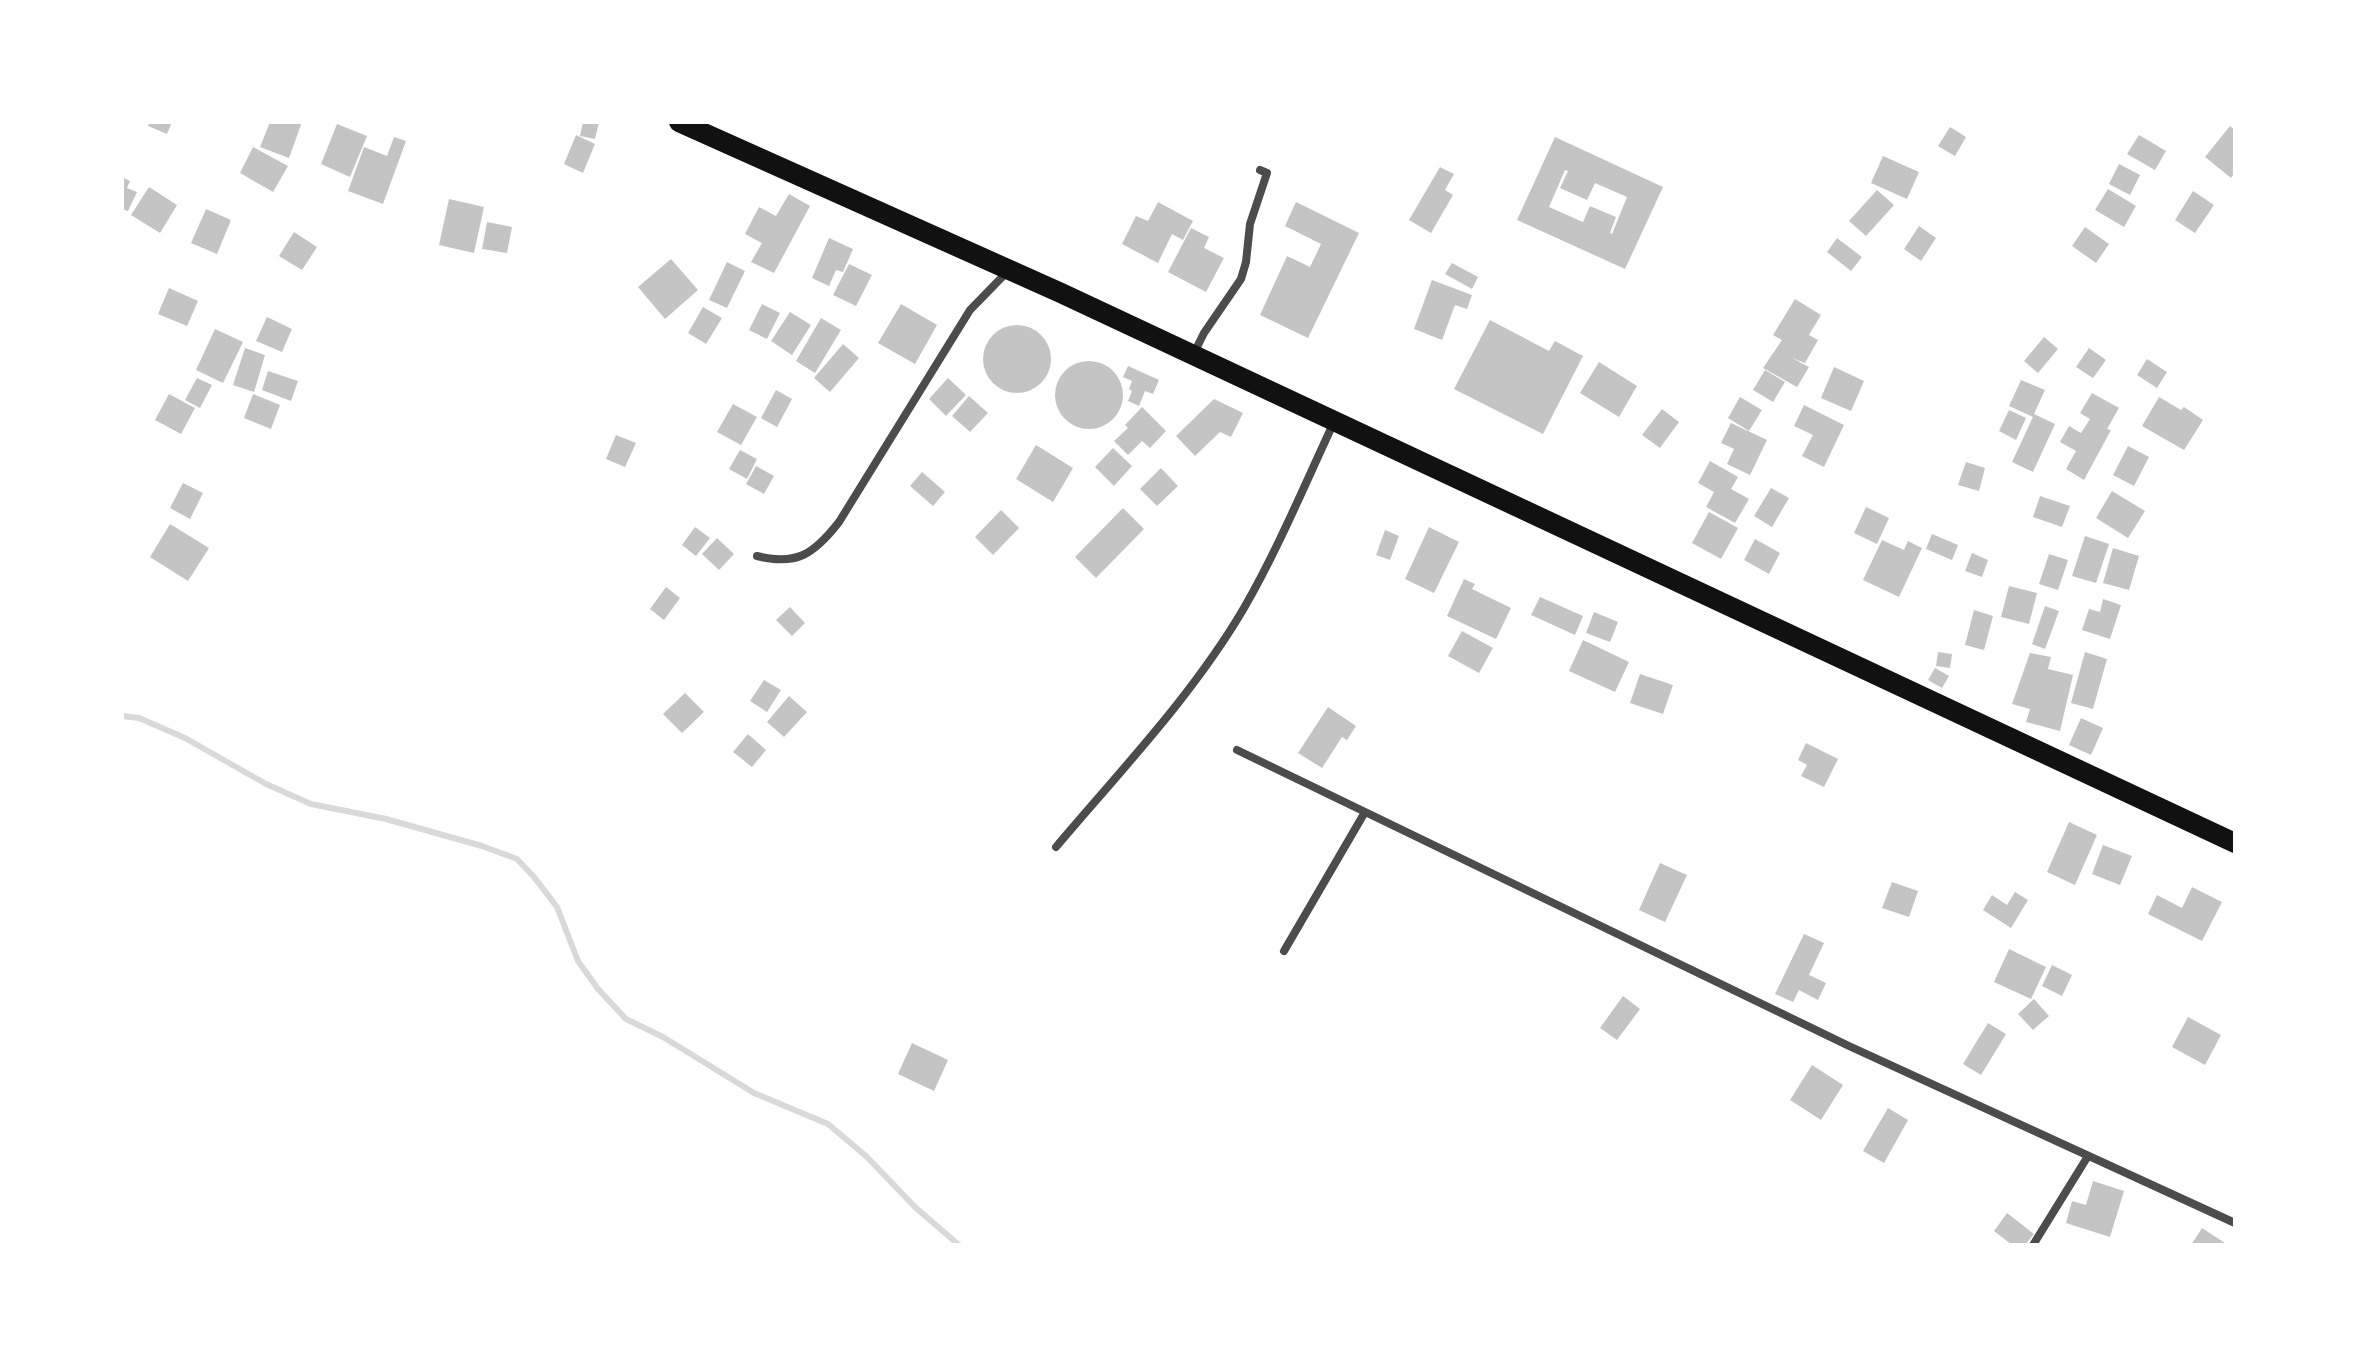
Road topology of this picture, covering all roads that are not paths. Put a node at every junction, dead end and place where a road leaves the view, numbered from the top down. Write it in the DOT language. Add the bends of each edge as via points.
graph roads {
  1 [pos="679,122"];
  2 [pos="1260,170"];
  3 [pos="1009,270"];
  4 [pos="1192,355"];
  5 [pos="1334,422"];
  6 [pos="757,556"];
  7 [pos="1237,750"];
  8 [pos="1365,812"];
  9 [pos="2235,843"];
  10 [pos="1056,847"];
  11 [pos="1284,951"];
  12 [pos="2088,1156"];
  13 [pos="2235,1223"];
  14 [pos="2033,1245"];
  1 -- 3 [label="main road"];
  2 -- 4 [label="street" via="1267,173 1253,211 1241,279"];
  3 -- 4 [label="main road"];
  3 -- 6 [label="street" via="970,310 824,541 792,560"];
  4 -- 5 [label="main road"];
  5 -- 9 [label="main road"];
  5 -- 10 [label="street" via="1264,570 1216,651 1161,725"];
  7 -- 8 [label="street"];
  8 -- 11 [label="street"];
  8 -- 12 [label="street"];
  12 -- 13 [label="street"];
  12 -- 14 [label="street"];
}
